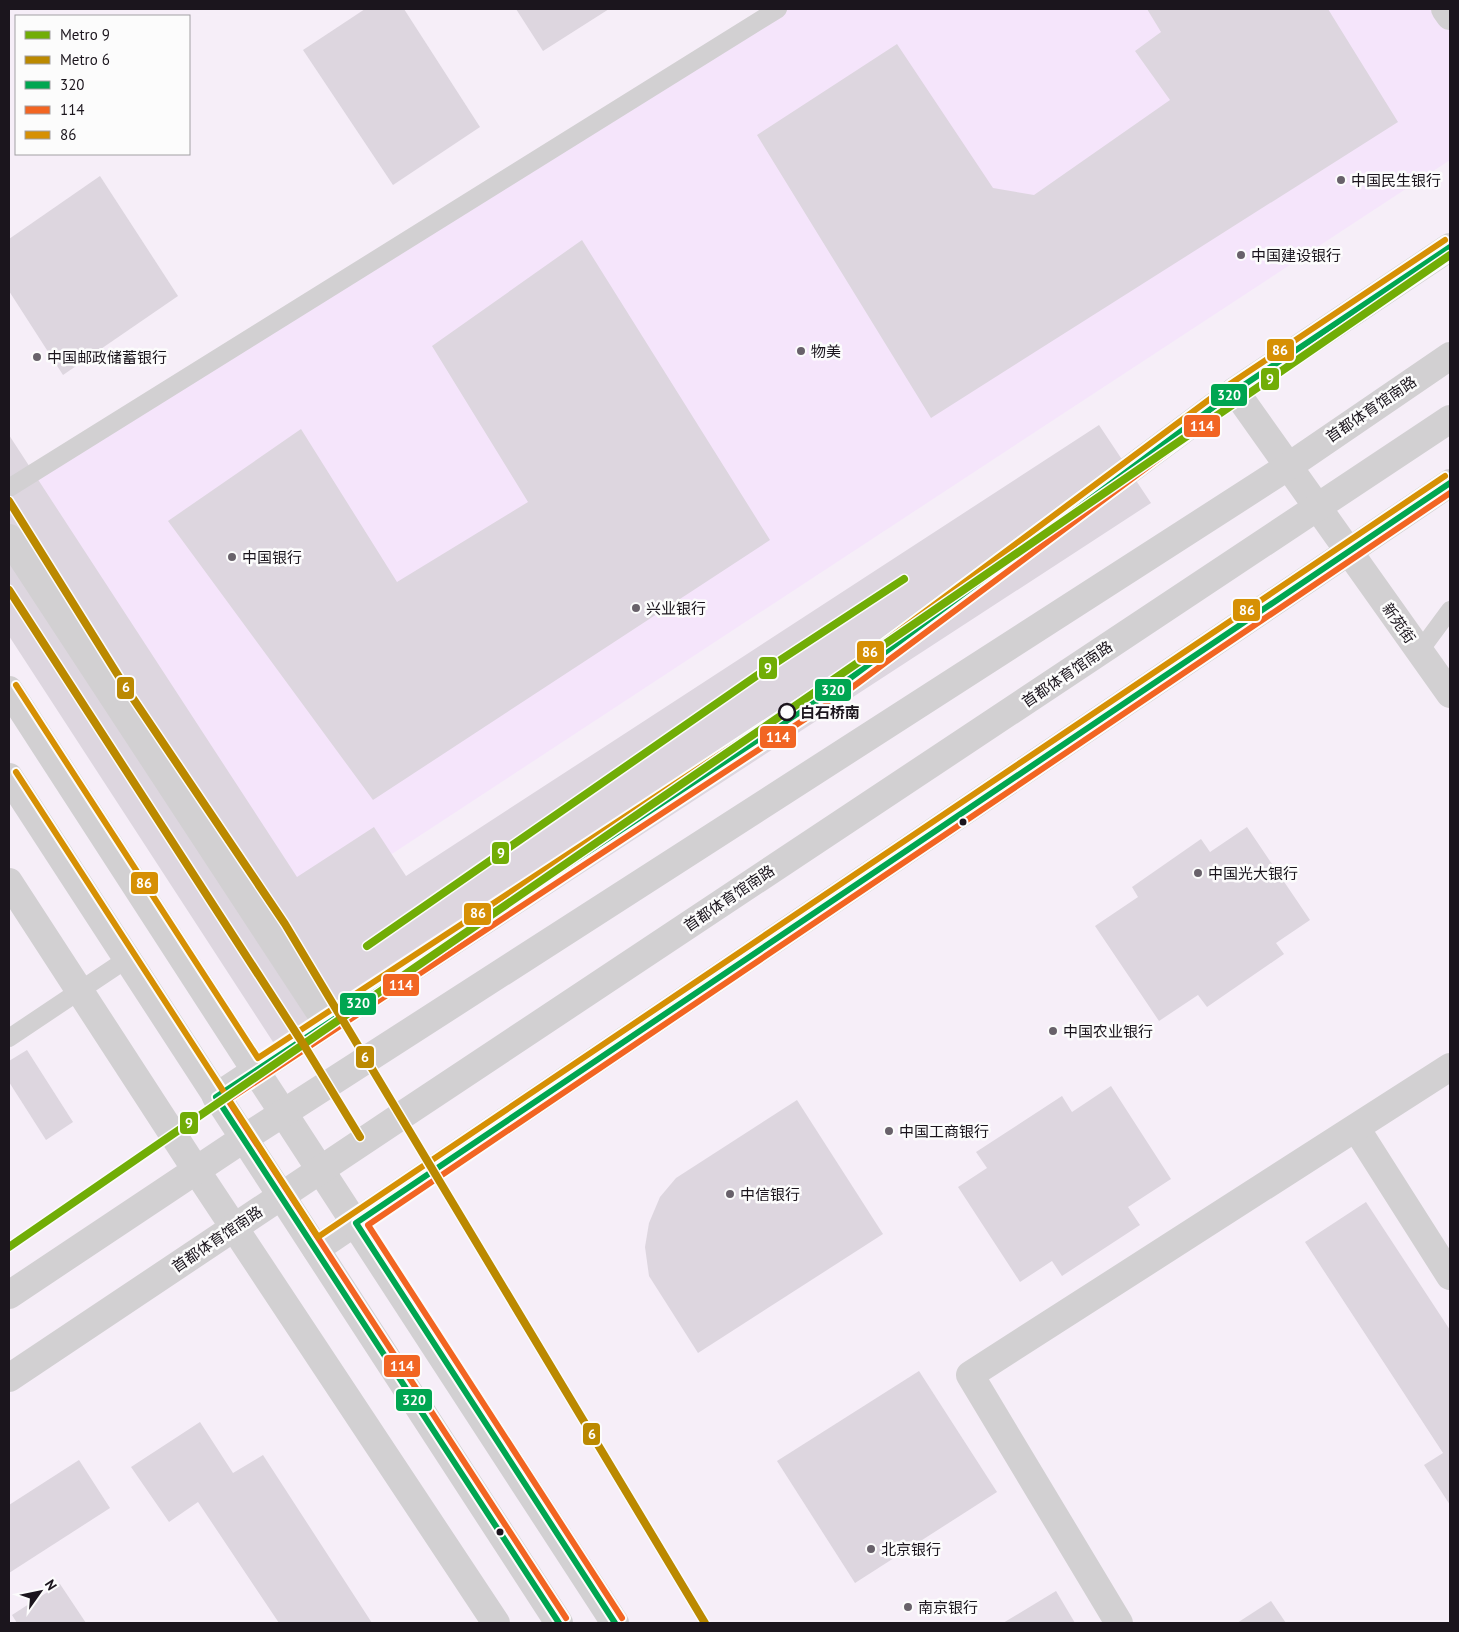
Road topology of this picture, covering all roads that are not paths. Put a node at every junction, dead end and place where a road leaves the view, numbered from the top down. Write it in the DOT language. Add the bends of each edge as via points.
graph roads {
  1 [pos="778,9"];
  2 [pos="1445,9"];
  3 [pos="1450,16"];
  4 [pos="1450,247"];
  5 [pos="1450,356"];
  6 [pos="1235,391"];
  7 [pos="1450,419"];
  8 [pos="1289,466"];
  9 [pos="1450,483"];
  10 [pos="9,488"];
  11 [pos="1318,508"];
  12 [pos="9,538"];
  13 [pos="1348,551"];
  14 [pos="1450,610"];
  15 [pos="1419,652"];
  16 [pos="9,690"];
  17 [pos="1450,694"];
  18 [pos="9,777"];
  19 [pos="9,882"];
  20 [pos="127,959"];
  21 [pos="80,991"];
  22 [pos="327,1023"];
  23 [pos="9,1038"];
  24 [pos="1450,1067"];
  25 [pos="255,1070"];
  26 [pos="216,1097"];
  27 [pos="284,1114"];
  28 [pos="1356,1128"];
  29 [pos="244,1139"];
  30 [pos="320,1169"];
  31 [pos="196,1170"];
  32 [pos="281,1196"];
  33 [pos="356,1223"];
  34 [pos="235,1227"];
  35 [pos="316,1249"];
  36 [pos="1450,1276"];
  37 [pos="9,1295"];
  38 [pos="9,1378"];
  39 [pos="496,1623"];
  40 [pos="559,1623"];
  41 [pos="615,1623"];
  42 [pos="1119,1623"];
  1 -- 10 [label="lane"];
  2 -- 3 [label="street"];
  4 -- 6 [label="street"];
  5 -- 8 [label="street, 首都体育馆南路"];
  6 -- 8 [label="street, 新苑街"];
  6 -- 22 [label="street" via="841,685"];
  7 -- 11 [label="street, 首都体育馆南路"];
  8 -- 11 [label="street, 新苑街"];
  8 -- 27 [label="street, 首都体育馆南路"];
  9 -- 13 [label="street"];
  11 -- 13 [label="street, 新苑街"];
  11 -- 30 [label="street, 首都体育馆南路"];
  12 -- 22 [label="street"];
  13 -- 15 [label="street, 新苑街"];
  13 -- 33 [label="street"];
  14 -- 15 [label="lane"];
  15 -- 17 [label="street, 新苑街"];
  16 -- 25 [label="street"];
  18 -- 20 [label="street"];
  19 -- 21 [label="street"];
  20 -- 21 [label="lane"];
  20 -- 26 [label="street"];
  21 -- 23 [label="lane"];
  21 -- 31 [label="street"];
  22 -- 25 [label="street"];
  24 -- 28 [label="street"];
  25 -- 26 [label="street"];
  25 -- 27 [label="street"];
  26 -- 29 [label="street"];
  27 -- 29 [label="street, 首都体育馆南路"];
  27 -- 30 [label="street"];
  28 -- 36 [label="street"];
  28 -- 42 [label="street" via="970,1375"];
  29 -- 31 [label="street, 首都体育馆南路"];
  29 -- 32 [label="street"];
  30 -- 32 [label="street, 首都体育馆南路"];
  30 -- 33 [label="street"];
  31 -- 34 [label="street"];
  31 -- 37 [label="street, 首都体育馆南路"];
  32 -- 34 [label="street, 首都体育馆南路"];
  32 -- 35 [label="street"];
  33 -- 35 [label="street"];
  33 -- 41 [label="street"];
  34 -- 38 [label="street, 首都体育馆南路"];
  34 -- 39 [label="street"];
  35 -- 40 [label="street"];
}
